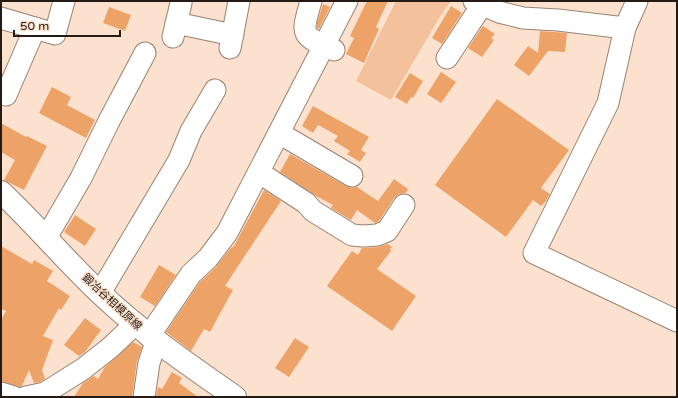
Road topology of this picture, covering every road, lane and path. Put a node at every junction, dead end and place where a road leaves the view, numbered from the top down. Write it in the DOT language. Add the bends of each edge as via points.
graph roads {
  1 [pos="64,1"];
  2 [pos="238,1"];
  3 [pos="311,1"];
  4 [pos="347,1"];
  5 [pos="357,1"];
  6 [pos="637,1"];
  7 [pos="181,3"];
  8 [pos="478,3"];
  9 [pos="1,18"];
  10 [pos="35,28"];
  11 [pos="625,28"];
  12 [pos="329,48"];
  13 [pos="145,53"];
  14 [pos="447,58"];
  15 [pos="7,83"];
  16 [pos="207,95"];
  17 [pos="284,135"];
  18 [pos="262,176"];
  19 [pos="352,176"];
  20 [pos="1,192"];
  21 [pos="404,205"];
  22 [pos="46,238"];
  23 [pos="100,293"];
  24 [pos="677,321"];
  25 [pos="146,334"];
  26 [pos="1,394"];
  27 [pos="14,397"];
  28 [pos="26,397"];
  29 [pos="144,397"];
  30 [pos="236,397"];
  1 -- 10 [label="street" via="55,34"];
  2 -- 7 [label="street" via="231,42 174,30"];
  3 -- 12 [label="street" via="304,27 306,34 313,41"];
  4 -- 12 [label="street"];
  5 -- 12 [label="street"];
  6 -- 11 [label="street"];
  8 -- 11 [label="street" via="523,18"];
  8 -- 14 [label="street"];
  9 -- 10 [label="street"];
  10 -- 15 [label="street"];
  11 -- 24 [label="street" via="608,103 534,253"];
  12 -- 17 [label="street"];
  13 -- 22 [label="street" via="140,74 111,131"];
  16 -- 23 [label="street" via="191,131 135,220"];
  17 -- 18 [label="street"];
  17 -- 19 [label="street"];
  18 -- 21 [label="street" via="352,235 377,235 387,231"];
  18 -- 25 [label="street" via="227,234 191,274"];
  20 -- 22 [label="main road, 鍛冶谷相模原線"];
  22 -- 23 [label="main road, 鍛冶谷相模原線"];
  23 -- 25 [label="main road, 鍛冶谷相模原線"];
  25 -- 28 [label="street" via="111,347 83,369 45,393"];
  25 -- 29 [label="street" via="149,363"];
  25 -- 30 [label="main road, 鍛冶谷相模原線"];
  26 -- 27 [label="street"];
}
